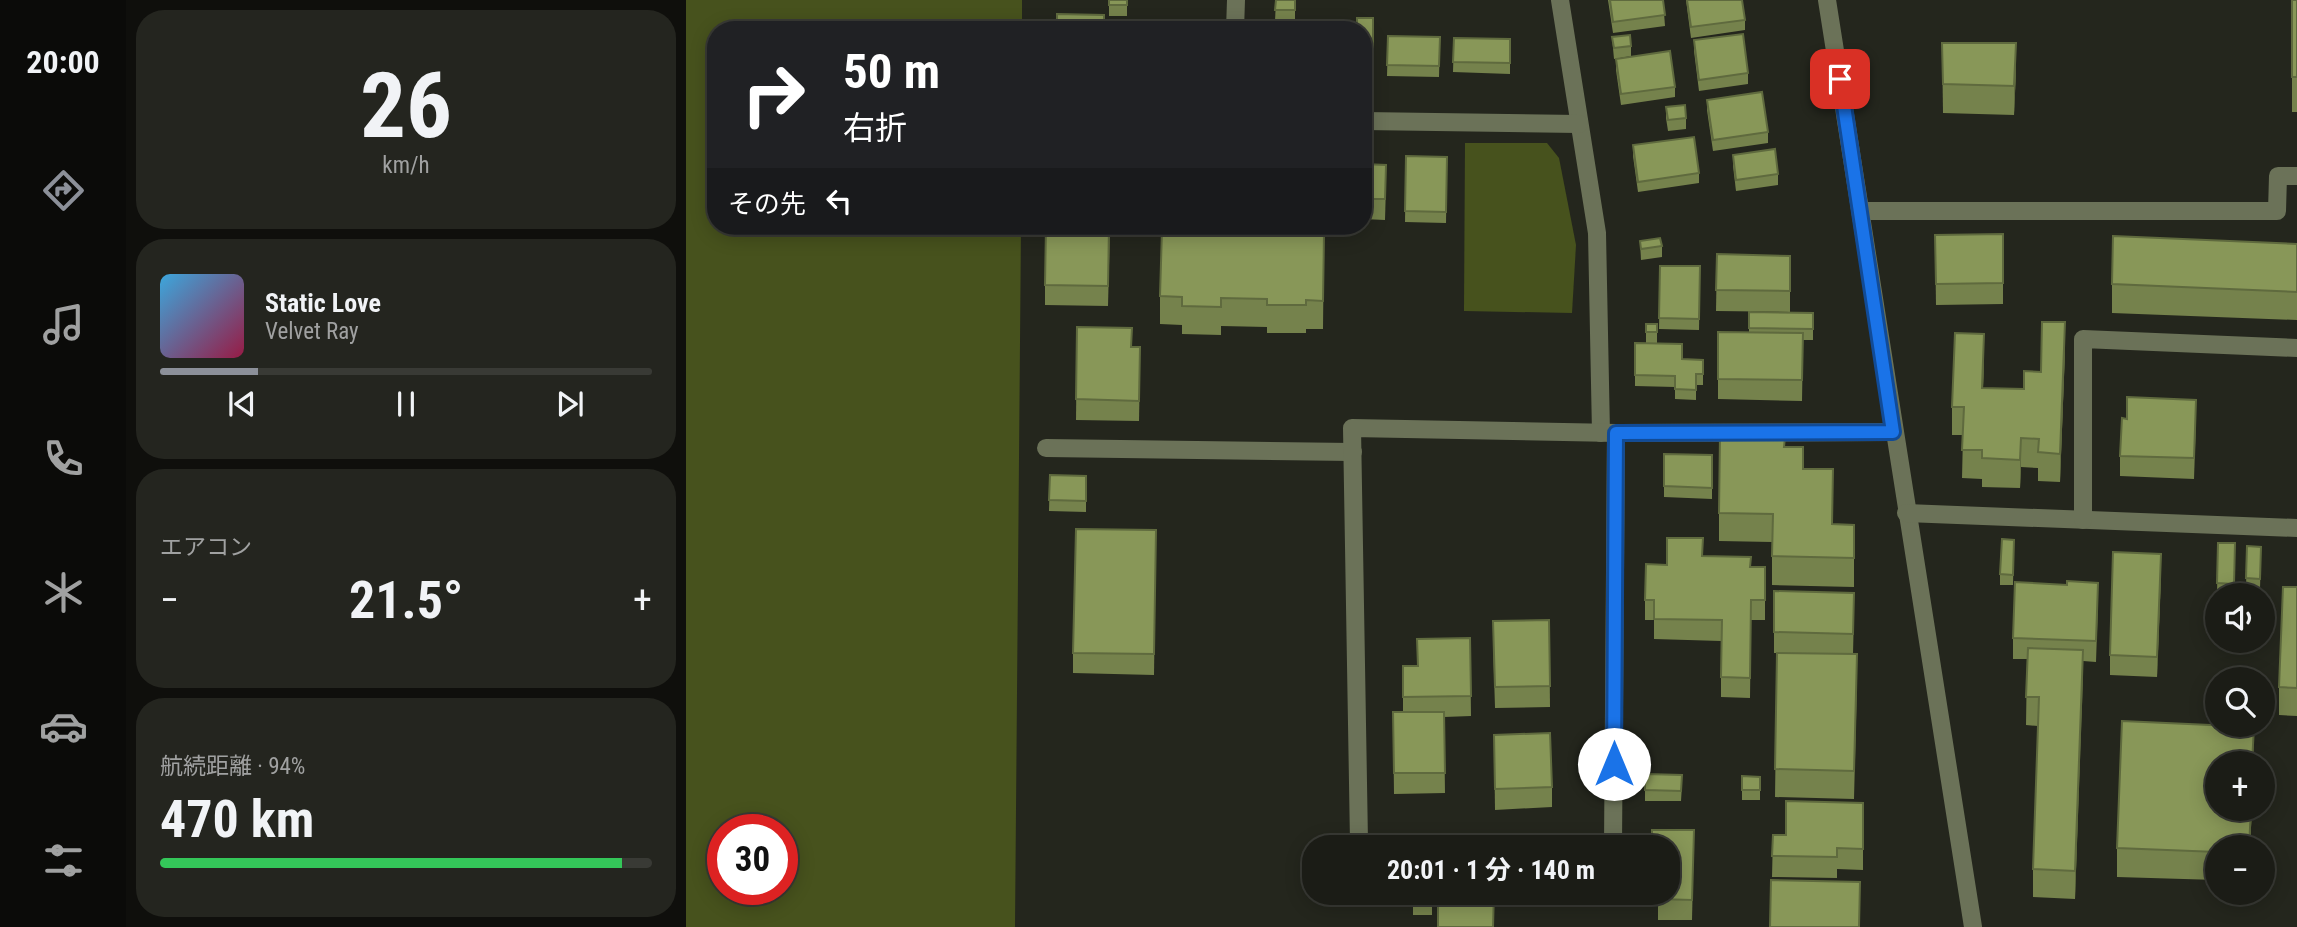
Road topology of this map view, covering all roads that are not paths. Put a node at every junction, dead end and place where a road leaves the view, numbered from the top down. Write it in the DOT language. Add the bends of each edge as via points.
graph roads {
  1 [pos="1236,0"];
  2 [pos="1560,0"];
  3 [pos="1827,0"];
  4 [pos="1235,21"];
  5 [pos="1372,121"];
  6 [pos="1579,124"];
  7 [pos="2297,176"];
  8 [pos="1861,211"];
  9 [pos="2297,348"];
  10 [pos="1893,432"];
  11 [pos="1608,433"];
  12 [pos="1046,448"];
  13 [pos="1353,452"];
  14 [pos="1906,513"];
  15 [pos="2083,520"];
  16 [pos="2297,528"];
  17 [pos="1359,835"];
  18 [pos="1613,835"];
  19 [pos="1973,927"];
  1 -- 4 [label="street"];
  2 -- 6 [label="street"];
  3 -- 8 [label="street"];
  5 -- 6 [label="street"];
  6 -- 11 [label="street" via="1597,233"];
  7 -- 8 [label="street" via="2278,176 2277,211"];
  8 -- 10 [label="street"];
  9 -- 15 [label="street" via="2083,339"];
  10 -- 11 [label="street"];
  10 -- 14 [label="street"];
  11 -- 13 [label="street" via="1352,428"];
  11 -- 18 [label="street"];
  12 -- 13 [label="street"];
  13 -- 17 [label="street"];
  14 -- 15 [label="street"];
  14 -- 19 [label="street"];
  15 -- 16 [label="street"];
}
